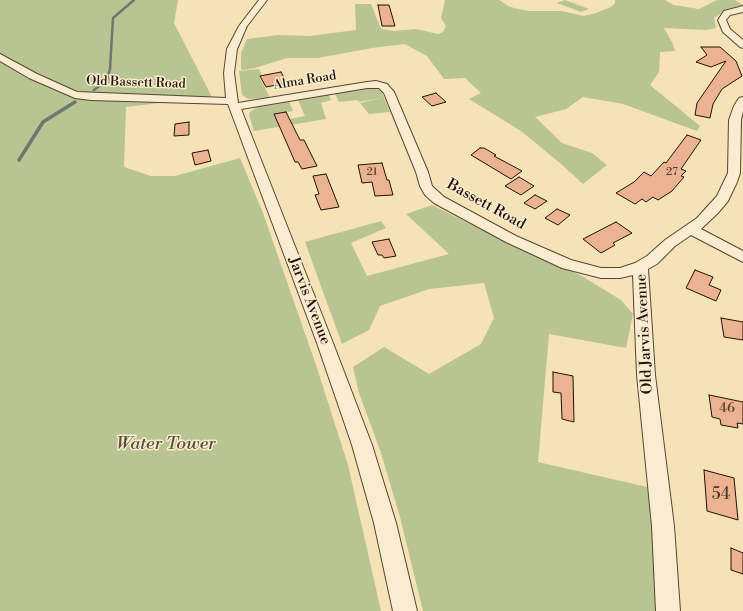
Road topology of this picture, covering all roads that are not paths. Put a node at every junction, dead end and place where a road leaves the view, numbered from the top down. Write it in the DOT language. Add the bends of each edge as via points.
graph roads {
  1 [pos="263,0"];
  2 [pos="743,9"];
  3 [pos="743,46"];
  4 [pos="0,57"];
  5 [pos="381,85"];
  6 [pos="743,100"];
  7 [pos="233,104"];
  8 [pos="690,229"];
  9 [pos="743,257"];
  10 [pos="640,267"];
  11 [pos="406,611"];
  12 [pos="668,611"];
  1 -- 7 [label="street, Jarvis Avenue" via="243,26 232,49 229,73"];
  2 -- 3 [label="street" via="727,13 722,21 726,30"];
  4 -- 7 [label="street, Old Bassett Road" via="33,76 76,95 130,96"];
  5 -- 7 [label="street, Alma Road"];
  5 -- 10 [label="street, Bassett Road" via="387,88 426,186 439,200 510,239 567,264 611,274 629,272"];
  6 -- 8 [label="street, Old Jarvis Avenue" via="735,120 735,166 731,182 719,204"];
  7 -- 11 [label="street, Jarvis Avenue" via="360,439 385,523"];
  8 -- 9 [label="street"];
  8 -- 10 [label="street, Old Jarvis Avenue"];
  10 -- 12 [label="street, Old Jarvis Avenue" via="646,375 664,526"];
}
